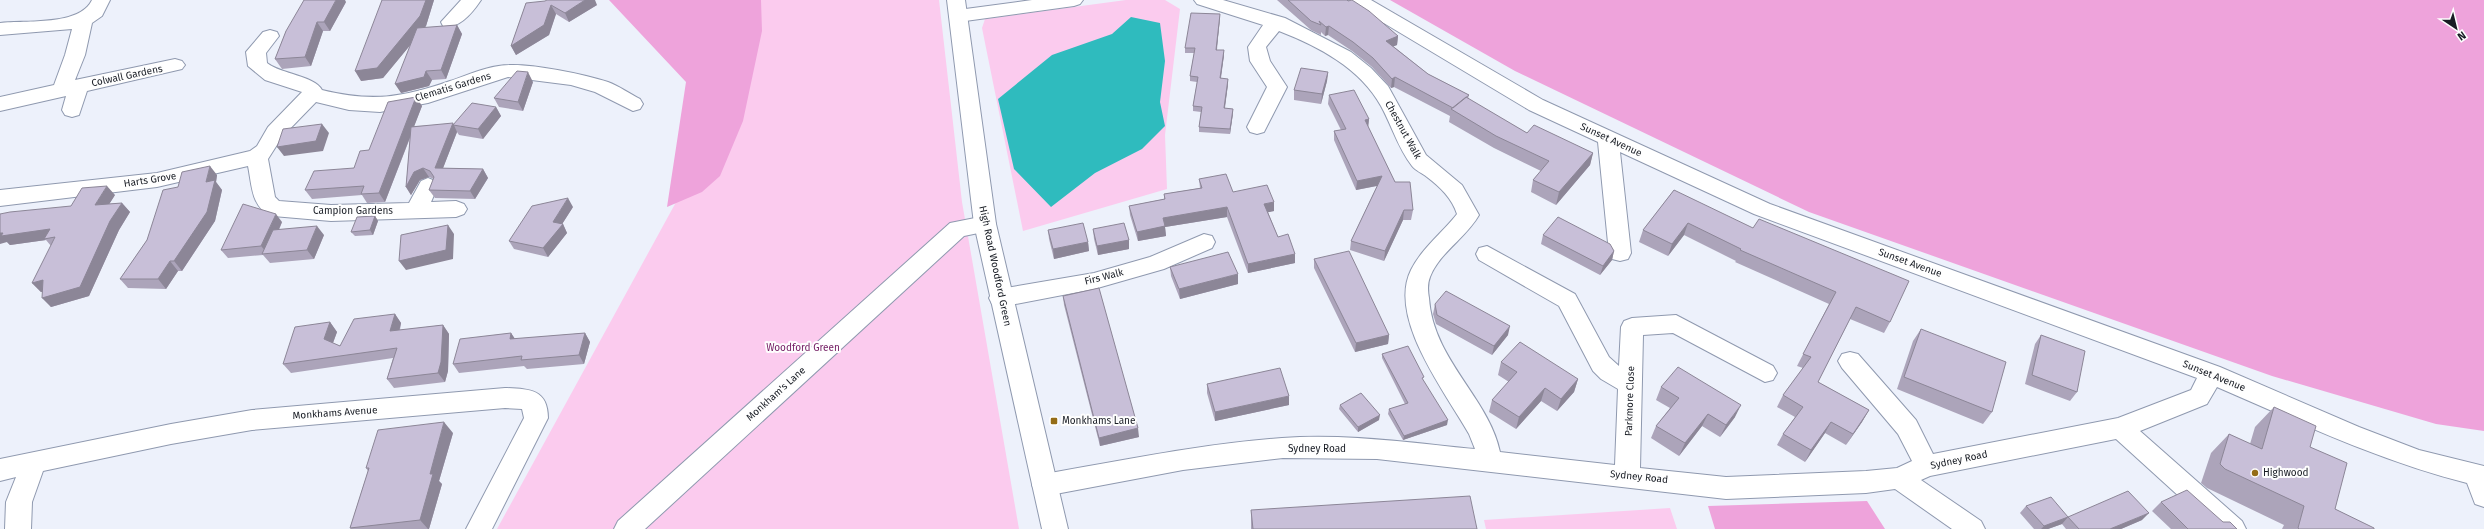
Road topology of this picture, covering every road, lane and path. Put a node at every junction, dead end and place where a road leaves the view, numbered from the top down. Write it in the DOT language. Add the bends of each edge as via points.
graph roads {
  1 [pos="101,0"];
  2 [pos="472,0"];
  3 [pos="1074,0"];
  4 [pos="1203,0"];
  5 [pos="1358,0"];
  6 [pos="957,8"];
  7 [pos="83,20"];
  8 [pos="450,22"];
  9 [pos="1278,22"];
  10 [pos="0,29"];
  11 [pos="270,36"];
  12 [pos="174,65"];
  13 [pos="70,88"];
  14 [pos="312,94"];
  15 [pos="0,104"];
  16 [pos="633,104"];
  17 [pos="72,110"];
  18 [pos="1257,127"];
  19 [pos="1608,138"];
  20 [pos="257,157"];
  21 [pos="428,186"];
  22 [pos="0,198"];
  23 [pos="456,209"];
  24 [pos="416,210"];
  25 [pos="985,224"];
  26 [pos="1204,242"];
  27 [pos="1620,253"];
  28 [pos="1487,254"];
  29 [pos="1000,298"];
  30 [pos="1850,361"];
  31 [pos="1765,373"];
  32 [pos="2212,374"];
  33 [pos="1630,384"];
  34 [pos="2120,428"];
  35 [pos="34,463"];
  36 [pos="1489,463"];
  37 [pos="1928,466"];
  38 [pos="0,470"];
  39 [pos="1627,475"];
  40 [pos="1898,478"];
  41 [pos="2482,483"];
  42 [pos="1045,485"];
  43 [pos="18,529"];
  44 [pos="479,529"];
  45 [pos="627,529"];
  46 [pos="1055,529"];
  47 [pos="1972,529"];
  48 [pos="2233,529"];
  1 -- 7 [label="street" via="95,12"];
  2 -- 8 [label="street"];
  3 -- 6 [label="street"];
  4 -- 9 [label="street, Chestnut Walk"];
  5 -- 19 [label="street, Sunset Avenue" via="1536,105"];
  6 -- 25 [label="street, High Road Woodford Green"];
  7 -- 10 [label="street" via="70,24"];
  7 -- 13 [label="street, Colwall Gardens"];
  9 -- 18 [label="street" via="1266,33 1257,47 1260,61 1277,87"];
  9 -- 36 [label="street, Chestnut Walk" via="1336,51 1371,77 1383,92 1419,161 1449,182 1463,199 1468,215 1458,230 1436,250 1418,280 1416,309 1431,345 1481,432 1489,450"];
  11 -- 14 [label="street" via="256,52 258,66 270,76 301,82 312,89"];
  12 -- 13 [label="street, Colwall Gardens"];
  13 -- 15 [label="street, Colwall Gardens"];
  13 -- 17 [label="street, Colwall Gardens"];
  14 -- 16 [label="street, Clematis Gardens" via="349,103 380,105 428,96 508,71 571,79 602,87"];
  14 -- 20 [label="street" via="276,132"];
  19 -- 27 [label="street"];
  19 -- 32 [label="street, Sunset Avenue" via="1762,209"];
  20 -- 22 [label="street, Harts Grove" via="157,180"];
  20 -- 24 [label="street, Campion Gardens" via="265,200 273,208 331,213"];
  21 -- 24 [label="street"];
  23 -- 24 [label="street, Campion Gardens"];
  25 -- 29 [label="street, High Road Woodford Green"];
  25 -- 45 [label="street, Monkham's Lane" via="958,229"];
  26 -- 29 [label="street, Firs Walk" via="1156,263 1094,281"];
  28 -- 33 [label="street" via="1567,300 1601,364 1609,372"];
  29 -- 42 [label="street, High Road Woodford Green"];
  30 -- 37 [label="street" via="1907,427"];
  31 -- 33 [label="street, Parkmore Close" via="1676,324 1632,327"];
  32 -- 34 [label="street, Sydney Road" via="2199,396"];
  32 -- 41 [label="street, Sunset Avenue" via="2350,434"];
  33 -- 39 [label="street, Parkmore Close"];
  34 -- 37 [label="street, Sydney Road"];
  34 -- 48 [label="street"];
  35 -- 38 [label="street, Monkhams Avenue"];
  35 -- 43 [label="street" via="19,502"];
  35 -- 44 [label="street, Monkhams Avenue" via="252,420 505,398 526,399 536,405 536,418"];
  36 -- 39 [label="street, Sydney Road"];
  36 -- 42 [label="street, Sydney Road" via="1377,449 1283,448 1182,460"];
  37 -- 40 [label="street, Sydney Road"];
  39 -- 40 [label="street, Sydney Road" via="1726,488 1866,482"];
  40 -- 47 [label="street"];
  42 -- 46 [label="street, High Road Woodford Green"];
}
